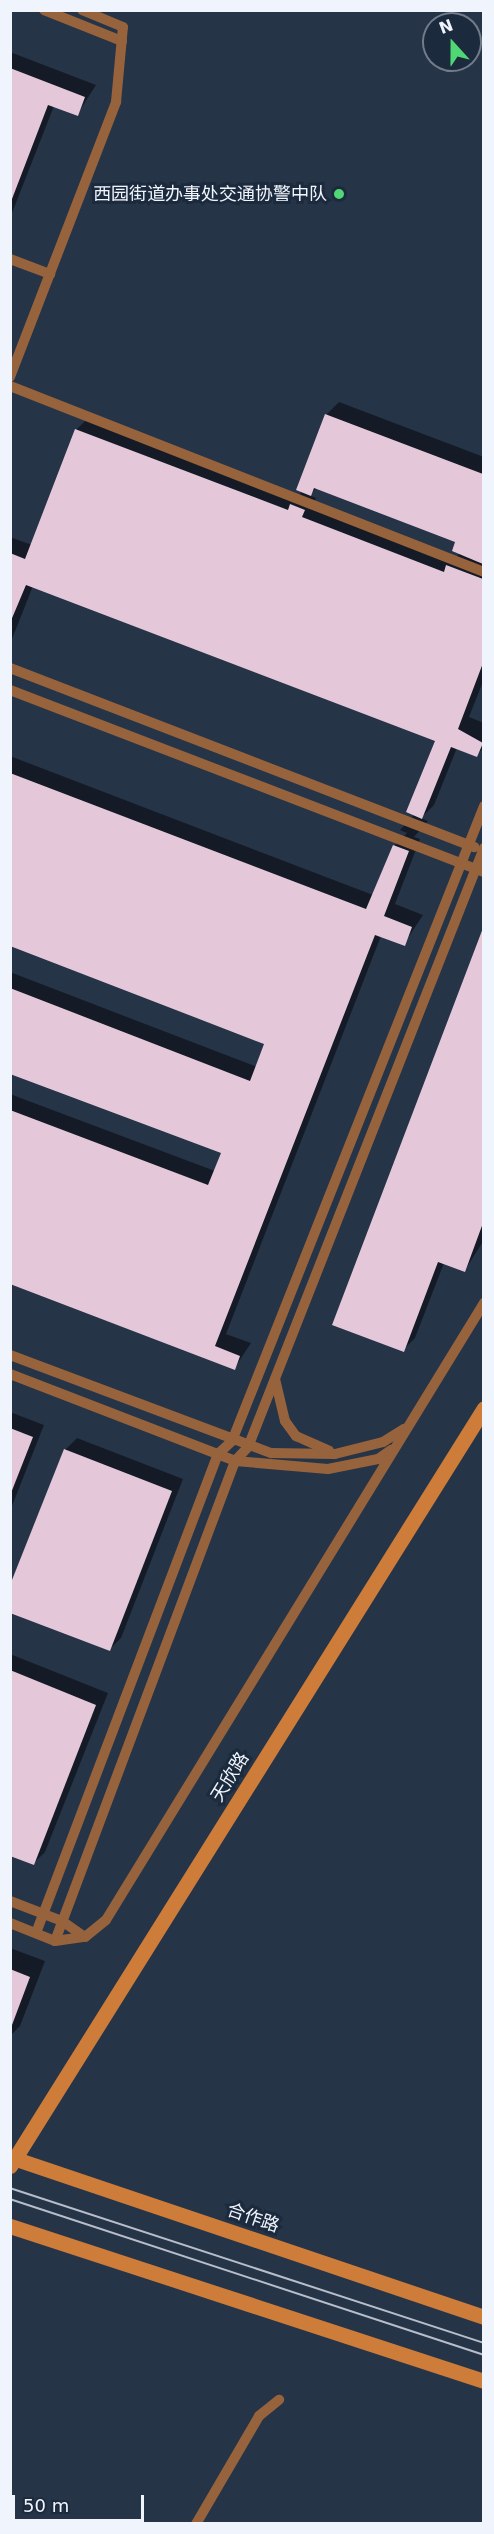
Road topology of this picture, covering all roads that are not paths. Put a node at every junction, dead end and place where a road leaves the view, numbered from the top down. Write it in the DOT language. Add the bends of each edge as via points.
graph roads {
  1 [pos="44,10"];
  2 [pos="82,10"];
  3 [pos="122,41"];
  4 [pos="10,259"];
  5 [pos="50,274"];
  6 [pos="10,377"];
  7 [pos="10,386"];
  8 [pos="483,572"];
  9 [pos="10,668"];
  10 [pos="10,690"];
  11 [pos="483,806"];
  12 [pos="468,845"];
  13 [pos="483,850"];
  14 [pos="461,864"];
  15 [pos="479,871"];
  16 [pos="483,1303"];
  17 [pos="10,1355"];
  18 [pos="10,1374"];
  19 [pos="275,1378"];
  20 [pos="483,1408"];
  21 [pos="404,1429"];
  22 [pos="232,1441"];
  23 [pos="248,1447"];
  24 [pos="218,1454"];
  25 [pos="335,1454"];
  26 [pos="235,1461"];
  27 [pos="10,1901"];
  28 [pos="44,1914"];
  29 [pos="62,1921"];
  30 [pos="10,1923"];
  31 [pos="36,1933"];
  32 [pos="85,1937"];
  33 [pos="55,1941"];
  34 [pos="12,2160"];
  35 [pos="10,2226"];
  36 [pos="483,2317"];
  37 [pos="483,2381"];
  38 [pos="279,2400"];
  39 [pos="196,2523"];
  1 -- 3 [label="lane"];
  2 -- 3 [label="lane" via="123,27"];
  3 -- 5 [label="lane" via="116,102"];
  4 -- 5 [label="lane"];
  5 -- 6 [label="lane"];
  7 -- 8 [label="lane"];
  9 -- 12 [label="lane"];
  10 -- 14 [label="lane"];
  11 -- 12 [label="lane"];
  12 -- 13 [label="lane"];
  12 -- 14 [label="lane"];
  13 -- 15 [label="lane"];
  14 -- 15 [label="lane"];
  14 -- 22 [label="lane"];
  15 -- 19 [label="lane"];
  16 -- 21 [label="lane"];
  17 -- 22 [label="lane"];
  18 -- 24 [label="lane"];
  19 -- 23 [label="lane"];
  19 -- 25 [label="lane" via="285,1421 296,1436"];
  20 -- 34 [label="main road, 天欣路"];
  21 -- 25 [label="lane" via="383,1442"];
  21 -- 26 [label="lane" via="391,1450 358,1465 294,1469"];
  21 -- 32 [label="lane" via="350,1527 106,1920"];
  22 -- 23 [label="lane"];
  22 -- 24 [label="lane"];
  23 -- 25 [label="lane"];
  23 -- 26 [label="lane"];
  24 -- 26 [label="lane"];
  24 -- 28 [label="lane"];
  26 -- 29 [label="lane"];
  27 -- 28 [label="lane"];
  28 -- 29 [label="lane"];
  28 -- 31 [label="lane"];
  29 -- 32 [label="lane"];
  29 -- 33 [label="lane"];
  30 -- 31 [label="lane"];
  31 -- 33 [label="lane"];
  32 -- 33 [label="lane"];
  34 -- 36 [label="main road, 合作路"];
  35 -- 37 [label="main road"];
  38 -- 39 [label="lane" via="259,2416"];
}
